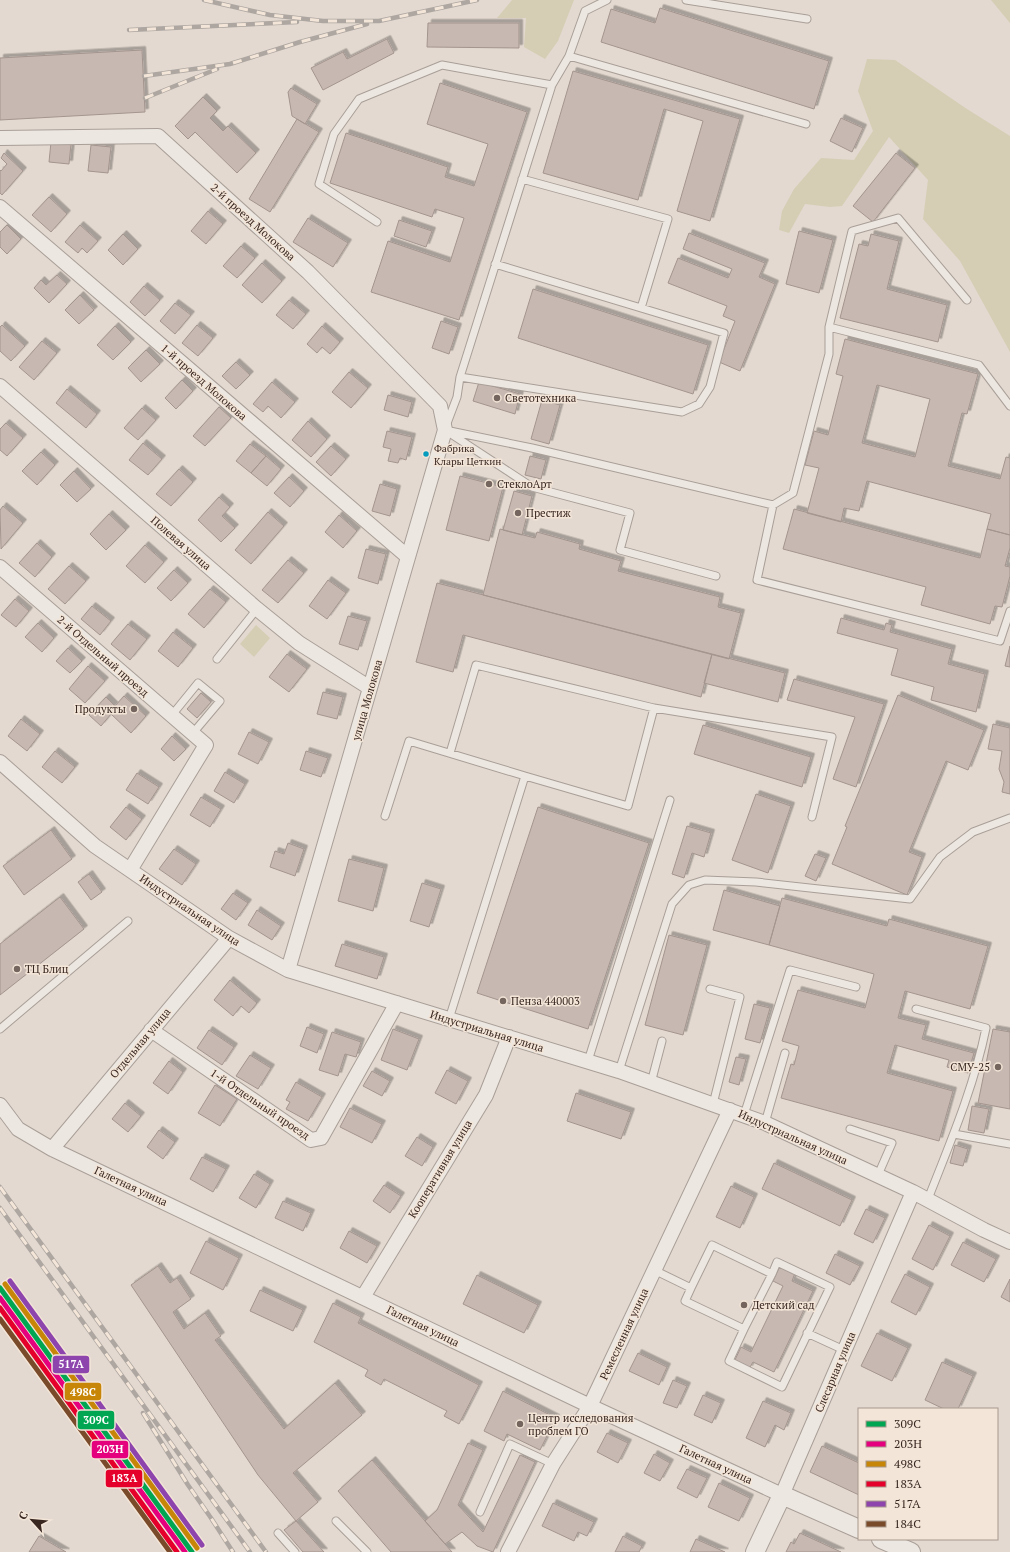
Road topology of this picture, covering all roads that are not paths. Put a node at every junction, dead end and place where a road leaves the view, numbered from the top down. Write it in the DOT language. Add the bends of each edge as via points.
graph roads {
  1 [pos="607,0"];
  2 [pos="686,0"];
  3 [pos="807,19"];
  4 [pos="569,56"];
  5 [pos="552,85"];
  6 [pos="806,124"];
  7 [pos="0,138"];
  8 [pos="522,179"];
  9 [pos="0,207"];
  10 [pos="378,222"];
  11 [pos="495,264"];
  12 [pos="966,300"];
  13 [pos="641,308"];
  14 [pos="829,327"];
  15 [pos="460,377"];
  16 [pos="0,386"];
  17 [pos="1010,406"];
  18 [pos="445,430"];
  19 [pos="773,505"];
  20 [pos="408,557"];
  21 [pos="0,567"];
  22 [pos="716,576"];
  23 [pos="257,609"];
  24 [pos="1010,611"];
  25 [pos="217,659"];
  26 [pos="370,688"];
  27 [pos="654,708"];
  28 [pos="172,715"];
  29 [pos="193,733"];
  30 [pos="450,753"];
  31 [pos="0,762"];
  32 [pos="525,776"];
  33 [pos="670,800"];
  34 [pos="385,816"];
  35 [pos="812,817"];
  36 [pos="1010,818"];
  37 [pos="130,870"];
  38 [pos="128,921"];
  39 [pos="229,938"];
  40 [pos="288,970"];
  41 [pos="856,987"];
  42 [pos="710,989"];
  43 [pos="397,1003"];
  44 [pos="916,1009"];
  45 [pos="449,1019"];
  46 [pos="0,1029"];
  47 [pos="151,1030"];
  48 [pos="510,1037"];
  49 [pos="662,1041"];
  50 [pos="785,1053"];
  51 [pos="588,1061"];
  52 [pos="619,1071"];
  53 [pos="651,1082"];
  54 [pos="714,1104"];
  55 [pos="0,1105"];
  56 [pos="730,1110"];
  57 [pos="744,1115"];
  58 [pos="765,1123"];
  59 [pos="850,1129"];
  60 [pos="954,1134"];
  61 [pos="1010,1144"];
  62 [pos="52,1149"];
  63 [pos="878,1175"];
  64 [pos="913,1192"];
  65 [pos="928,1199"];
  66 [pos="1010,1242"];
  67 [pos="654,1270"];
  68 [pos="772,1274"];
  69 [pos="691,1288"];
  70 [pos="363,1297"];
  71 [pos="744,1329"];
  72 [pos="808,1333"];
  73 [pos="844,1350"];
  74 [pos="590,1406"];
  75 [pos="553,1464"];
  76 [pos="782,1495"];
  77 [pos="480,1512"];
  78 [pos="336,1521"];
  79 [pos="858,1529"];
  80 [pos="278,1533"];
  81 [pos="883,1540"];
  82 [pos="904,1551"];
  83 [pos="295,1552"];
  84 [pos="367,1552"];
  85 [pos="508,1552"];
  86 [pos="755,1552"];
  1 -- 4 [label="lane" via="585,11"];
  2 -- 3 [label="lane"];
  4 -- 5 [label="lane"];
  4 -- 6 [label="lane"];
  5 -- 8 [label="lane"];
  5 -- 10 [label="lane" via="442,65 359,100 334,134 318,184"];
  7 -- 18 [label="street, 2-й проезд Молокова" via="158,136 308,272 440,406"];
  8 -- 11 [label="lane"];
  8 -- 13 [label="lane" via="668,219"];
  9 -- 20 [label="street, 1-й проезд Молокова"];
  11 -- 13 [label="lane"];
  11 -- 15 [label="lane"];
  12 -- 14 [label="lane" via="898,218 852,231"];
  13 -- 15 [label="lane" via="724,333 710,387 699,404 682,412"];
  14 -- 17 [label="lane" via="979,365"];
  14 -- 19 [label="lane" via="829,354 793,493"];
  15 -- 18 [label="lane" via="457,397"];
  16 -- 23 [label="street, Полевая улица"];
  18 -- 19 [label="lane"];
  18 -- 20 [label="street, улица Молокова"];
  18 -- 22 [label="lane" via="532,487 630,513 620,550"];
  19 -- 24 [label="lane" via="757,580 1000,641"];
  20 -- 26 [label="street, улица Молокова"];
  21 -- 28 [label="street, 2-й Отдельный проезд"];
  23 -- 25 [label="lane"];
  23 -- 26 [label="street, Полевая улица" via="299,643"];
  26 -- 40 [label="street, улица Молокова"];
  27 -- 30 [label="lane" via="476,665"];
  27 -- 32 [label="lane" via="628,806"];
  27 -- 35 [label="lane" via="832,737"];
  28 -- 29 [label="street, 2-й Отдельный проезд"];
  28 -- 29 [label="lane" via="198,683 220,701"];
  29 -- 37 [label="street, 2-й Отдельный проезд" via="206,745"];
  30 -- 32 [label="lane"];
  30 -- 34 [label="lane" via="409,741"];
  31 -- 37 [label="street, Индустриальная улица" via="94,846"];
  32 -- 45 [label="lane"];
  33 -- 51 [label="lane"];
  36 -- 52 [label="lane" via="973,832 940,858 910,900 756,882 705,880 689,885 672,904"];
  37 -- 39 [label="street, Индустриальная улица"];
  38 -- 46 [label="lane"];
  39 -- 40 [label="street, Индустриальная улица"];
  39 -- 47 [label="street, Отдельная улица"];
  40 -- 43 [label="street, Индустриальная улица"];
  41 -- 57 [label="lane" via="790,970"];
  42 -- 54 [label="lane" via="740,997"];
  43 -- 45 [label="street, Индустриальная улица"];
  43 -- 47 [label="street, 1-й Отдельный проезд" via="321,1138 311,1140"];
  44 -- 60 [label="lane" via="986,1028 980,1057"];
  45 -- 48 [label="street, Индустриальная улица"];
  47 -- 62 [label="street, Отдельная улица"];
  48 -- 51 [label="street, Индустриальная улица"];
  48 -- 70 [label="street, Кооперативная улица" via="486,1095"];
  49 -- 53 [label="lane"];
  50 -- 58 [label="lane"];
  51 -- 52 [label="street, Индустриальная улица"];
  52 -- 53 [label="street, Индустриальная улица"];
  53 -- 54 [label="street, Индустриальная улица"];
  54 -- 56 [label="street, Индустриальная улица"];
  55 -- 62 [label="street, Галетная улица" via="18,1129"];
  56 -- 57 [label="street, Индустриальная улица"];
  56 -- 67 [label="street, Ремесленная улица"];
  57 -- 58 [label="street, Индустриальная улица"];
  58 -- 63 [label="street, Индустриальная улица"];
  59 -- 63 [label="lane" via="892,1143"];
  60 -- 61 [label="lane"];
  60 -- 65 [label="lane"];
  62 -- 70 [label="street, Галетная улица"];
  63 -- 64 [label="street, Индустриальная улица"];
  64 -- 65 [label="street, Индустриальная улица"];
  64 -- 73 [label="street, Слесарная улица"];
  65 -- 66 [label="street, Индустриальная улица"];
  67 -- 69 [label="lane"];
  67 -- 74 [label="street, Ремесленная улица"];
  68 -- 69 [label="lane" via="712,1245"];
  68 -- 71 [label="lane"];
  68 -- 72 [label="lane" via="777,1262 830,1287"];
  69 -- 71 [label="lane" via="685,1301"];
  70 -- 74 [label="street, Галетная улица"];
  71 -- 72 [label="lane" via="728,1361 782,1387"];
  72 -- 73 [label="lane"];
  73 -- 76 [label="street, Слесарная улица"];
  74 -- 75 [label="street, Ремесленная улица"];
  74 -- 76 [label="street, Галетная улица"];
  75 -- 77 [label="lane" via="510,1444"];
  75 -- 85 [label="street, Ремесленная улица"];
  76 -- 79 [label="street, Галетная улица"];
  76 -- 86 [label="street, Слесарная улица"];
  78 -- 84 [label="lane"];
  80 -- 83 [label="lane"];
  81 -- 82 [label="street"];
}
